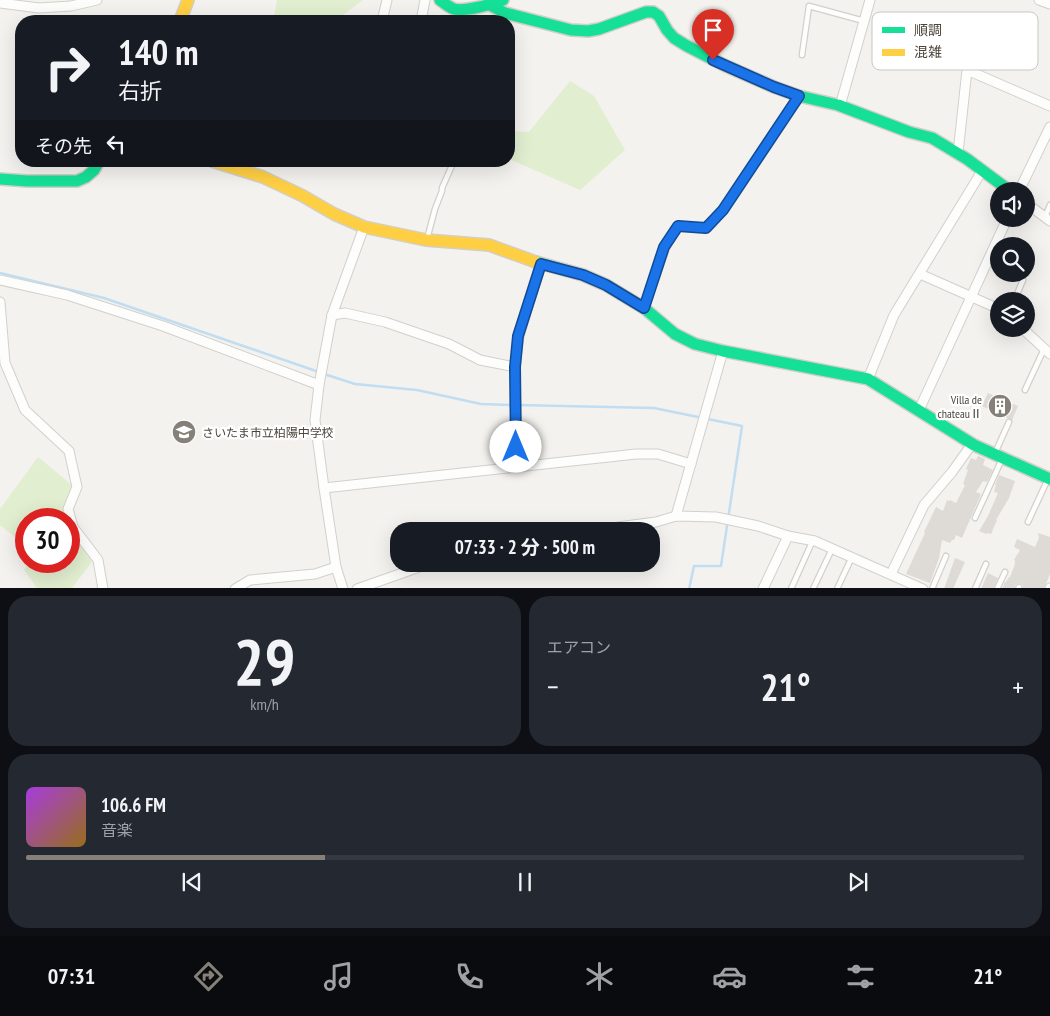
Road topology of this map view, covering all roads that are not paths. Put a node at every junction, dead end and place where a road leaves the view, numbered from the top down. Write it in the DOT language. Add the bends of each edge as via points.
graph roads {
  1 [pos="97,0"];
  2 [pos="188,0"];
  3 [pos="387,0"];
  4 [pos="425,0"];
  5 [pos="440,0"];
  6 [pos="503,0"];
  7 [pos="870,0"];
  8 [pos="1039,0"];
  9 [pos="0,3"];
  10 [pos="1050,4"];
  11 [pos="490,5"];
  12 [pos="182,15"];
  13 [pos="383,15"];
  14 [pos="422,15"];
  15 [pos="457,15"];
  16 [pos="461,15"];
  17 [pos="513,15"];
  18 [pos="515,16"];
  19 [pos="865,21"];
  20 [pos="802,55"];
  21 [pos="799,96"];
  22 [pos="840,106"];
  23 [pos="1050,106"];
  24 [pos="1050,127"];
  25 [pos="958,153"];
  26 [pos="96,167"];
  27 [pos="231,167"];
  28 [pos="451,167"];
  29 [pos="982,171"];
  30 [pos="0,178"];
  31 [pos="997,182"];
  32 [pos="1023,182"];
  33 [pos="1050,205"];
  34 [pos="1035,210"];
  35 [pos="1047,219"];
  36 [pos="364,227"];
  37 [pos="1003,227"];
  38 [pos="426,240"];
  39 [pos="541,264"];
  40 [pos="920,274"];
  41 [pos="0,280"];
  42 [pos="972,297"];
  43 [pos="0,302"];
  44 [pos="990,305"];
  45 [pos="644,308"];
  46 [pos="332,315"];
  47 [pos="1031,337"];
  48 [pos="723,351"];
  49 [pos="1047,352"];
  50 [pos="515,367"];
  51 [pos="868,379"];
  52 [pos="319,385"];
  53 [pos="1025,390"];
  54 [pos="919,410"];
  55 [pos="1009,422"];
  56 [pos="972,444"];
  57 [pos="999,456"];
  58 [pos="691,464"];
  59 [pos="516,467"];
  60 [pos="1049,478"];
  61 [pos="324,488"];
  62 [pos="676,516"];
  63 [pos="975,518"];
  64 [pos="656,522"];
  65 [pos="1028,522"];
  66 [pos="788,536"];
  67 [pos="813,540"];
  68 [pos="832,548"];
  69 [pos="946,556"];
  70 [pos="852,557"];
  71 [pos="986,564"];
  72 [pos="336,567"];
  73 [pos="405,572"];
  74 [pos="1005,572"];
  75 [pos="891,574"];
  76 [pos="103,588"];
  77 [pos="235,588"];
  78 [pos="343,588"];
  79 [pos="358,588"];
  80 [pos="763,588"];
  81 [pos="790,588"];
  82 [pos="813,588"];
  83 [pos="837,588"];
  84 [pos="920,588"];
  85 [pos="932,588"];
  86 [pos="975,588"];
  87 [pos="997,588"];
  1 -- 9 [label="street" via="39,8"];
  2 -- 12 [label="street"];
  3 -- 13 [label="street"];
  4 -- 14 [label="street"];
  5 -- 15 [label="street"];
  6 -- 11 [label="street"];
  7 -- 19 [label="street"];
  8 -- 10 [label="street"];
  11 -- 16 [label="street"];
  11 -- 17 [label="street"];
  18 -- 21 [label="street" via="588,32 653,12 674,38 687,46"];
  19 -- 20 [label="lane" via="809,6"];
  19 -- 22 [label="street"];
  21 -- 22 [label="street"];
  21 -- 45 [label="street" via="723,210 706,228 678,226 664,247"];
  22 -- 25 [label="street" via="932,138"];
  23 -- 25 [label="street" via="967,70"];
  24 -- 32 [label="street"];
  25 -- 29 [label="street"];
  26 -- 30 [label="street" via="77,181"];
  27 -- 36 [label="street" via="263,177"];
  28 -- 38 [label="lane"];
  29 -- 31 [label="street"];
  29 -- 40 [label="street"];
  33 -- 35 [label="lane"];
  34 -- 35 [label="street"];
  36 -- 38 [label="street"];
  36 -- 46 [label="street"];
  37 -- 42 [label="street"];
  38 -- 39 [label="street" via="489,245"];
  39 -- 45 [label="street" via="583,275"];
  39 -- 50 [label="street" via="518,336"];
  40 -- 42 [label="street"];
  40 -- 51 [label="street" via="894,315"];
  41 -- 52 [label="street" via="67,295 163,326"];
  42 -- 44 [label="street"];
  42 -- 54 [label="street"];
  43 -- 76 [label="street" via="5,363 25,410 69,451 77,487 68,509 73,527 98,560"];
  45 -- 48 [label="street" via="675,334 695,344"];
  46 -- 50 [label="street" via="345,313 385,322 449,344 480,360"];
  46 -- 52 [label="street"];
  47 -- 49 [label="street"];
  48 -- 51 [label="street"];
  48 -- 58 [label="street"];
  49 -- 53 [label="lane"];
  50 -- 59 [label="street"];
  51 -- 54 [label="street"];
  52 -- 61 [label="street" via="315,420"];
  54 -- 56 [label="street"];
  55 -- 57 [label="lane"];
  56 -- 57 [label="street"];
  56 -- 75 [label="street" via="924,505"];
  57 -- 60 [label="street"];
  57 -- 63 [label="lane"];
  58 -- 59 [label="street" via="658,454 636,454"];
  58 -- 62 [label="street"];
  59 -- 61 [label="street"];
  60 -- 65 [label="lane"];
  61 -- 72 [label="street"];
  62 -- 64 [label="street"];
  62 -- 66 [label="street" via="716,517"];
  66 -- 67 [label="street"];
  66 -- 80 [label="street"];
  67 -- 68 [label="street"];
  67 -- 81 [label="lane"];
  68 -- 70 [label="street"];
  68 -- 82 [label="lane"];
  69 -- 85 [label="lane"];
  70 -- 75 [label="street"];
  70 -- 83 [label="lane"];
  71 -- 86 [label="lane"];
  72 -- 77 [label="street" via="315,574 250,580"];
  72 -- 78 [label="street"];
  73 -- 79 [label="street"];
  74 -- 87 [label="lane"];
  75 -- 84 [label="street"];
}
